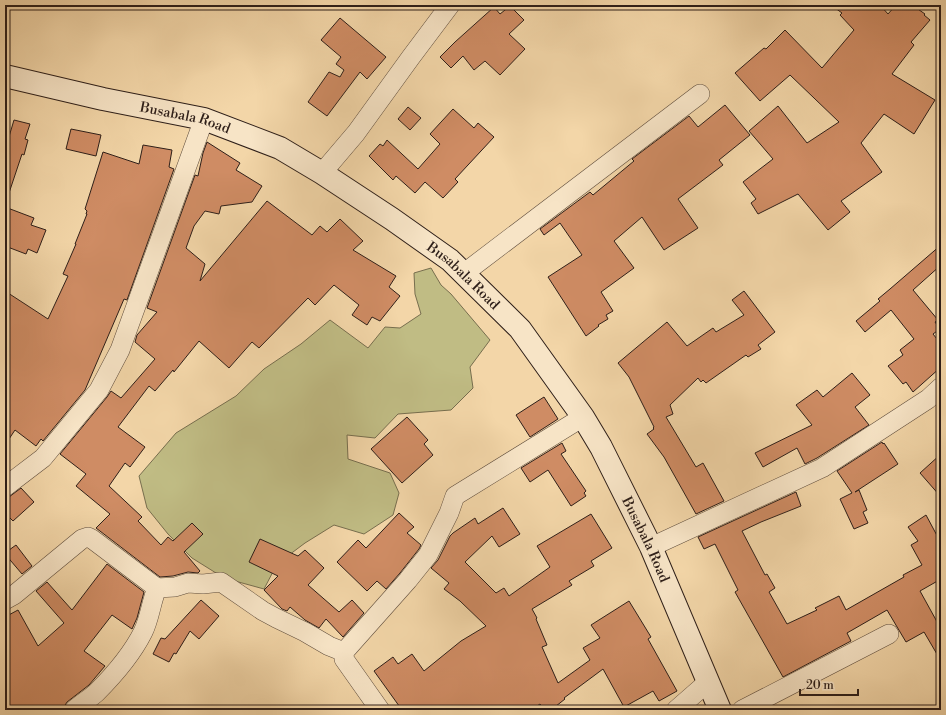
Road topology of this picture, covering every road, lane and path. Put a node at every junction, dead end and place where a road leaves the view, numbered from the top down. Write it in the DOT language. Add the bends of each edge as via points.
graph roads {
  1 [pos="450,5"];
  2 [pos="5,76"];
  3 [pos="700,94"];
  4 [pos="204,119"];
  5 [pos="322,173"];
  6 [pos="463,274"];
  7 [pos="941,387"];
  8 [pos="583,417"];
  9 [pos="5,487"];
  10 [pos="651,547"];
  11 [pos="157,588"];
  12 [pos="5,600"];
  13 [pos="889,634"];
  14 [pos="344,652"];
  15 [pos="708,682"];
  16 [pos="74,710"];
  17 [pos="380,710"];
  18 [pos="676,710"];
  19 [pos="720,710"];
  20 [pos="742,710"];
  1 -- 5 [label="street" via="356,133"];
  2 -- 4 [label="street, Busabala Road"];
  3 -- 6 [label="street"];
  4 -- 5 [label="street, Busabala Road" via="280,148"];
  4 -- 9 [label="street" via="120,350 99,390 42,458"];
  5 -- 6 [label="street, Busabala Road" via="450,260"];
  6 -- 8 [label="street, Busabala Road" via="520,329"];
  7 -- 10 [label="street" via="928,400 822,468"];
  8 -- 10 [label="street, Busabala Road" via="601,447"];
  8 -- 14 [label="street" via="456,496 428,555"];
  10 -- 15 [label="street, Busabala Road"];
  11 -- 12 [label="street" via="88,537 82,539"];
  11 -- 14 [label="street" via="188,583 221,582 263,611"];
  11 -- 16 [label="street" via="144,631 128,657 95,693"];
  13 -- 20 [label="street"];
  14 -- 17 [label="street" via="344,659"];
  15 -- 18 [label="street"];
  15 -- 19 [label="street, Busabala Road"];
}
